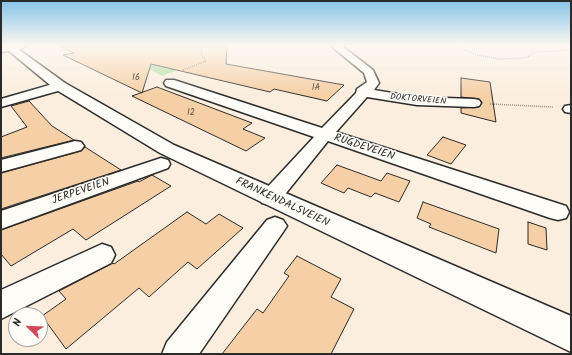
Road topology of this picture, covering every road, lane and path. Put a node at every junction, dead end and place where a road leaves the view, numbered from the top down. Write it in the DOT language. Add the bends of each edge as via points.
graph roads {
  1 [pos="30,63"];
  2 [pos="357,63"];
  3 [pos="170,83"];
  4 [pos="60,86"];
  5 [pos="362,92"];
  6 [pos="1,102"];
  7 [pos="474,103"];
  8 [pos="570,109"];
  9 [pos="324,135"];
  10 [pos="75,146"];
  11 [pos="161,164"];
  12 [pos="1,166"];
  13 [pos="270,198"];
  14 [pos="558,212"];
  15 [pos="1,220"];
  16 [pos="275,226"];
  17 [pos="102,255"];
  18 [pos="1,305"];
  19 [pos="571,334"];
  20 [pos="179,354"];
  1 -- 4 [label="main road, FRANKENDALSVEIEN"];
  2 -- 5 [label="street" via="369,72 373,83"];
  3 -- 9 [label="street, RUGDEVEIEN"];
  4 -- 6 [label="street"];
  4 -- 13 [label="main road, FRANKENDALSVEIEN" via="167,149"];
  5 -- 7 [label="street, DOKTORVEIEN" via="417,101"];
  5 -- 9 [label="street"];
  7 -- 8 [label="path"];
  9 -- 13 [label="street"];
  9 -- 14 [label="street, RUGDEVEIEN"];
  10 -- 12 [label="street"];
  11 -- 15 [label="street, JERPEVEIEN"];
  13 -- 19 [label="main road, FRANKENDALSVEIEN"];
  16 -- 20 [label="street"];
  17 -- 18 [label="street"];
}
